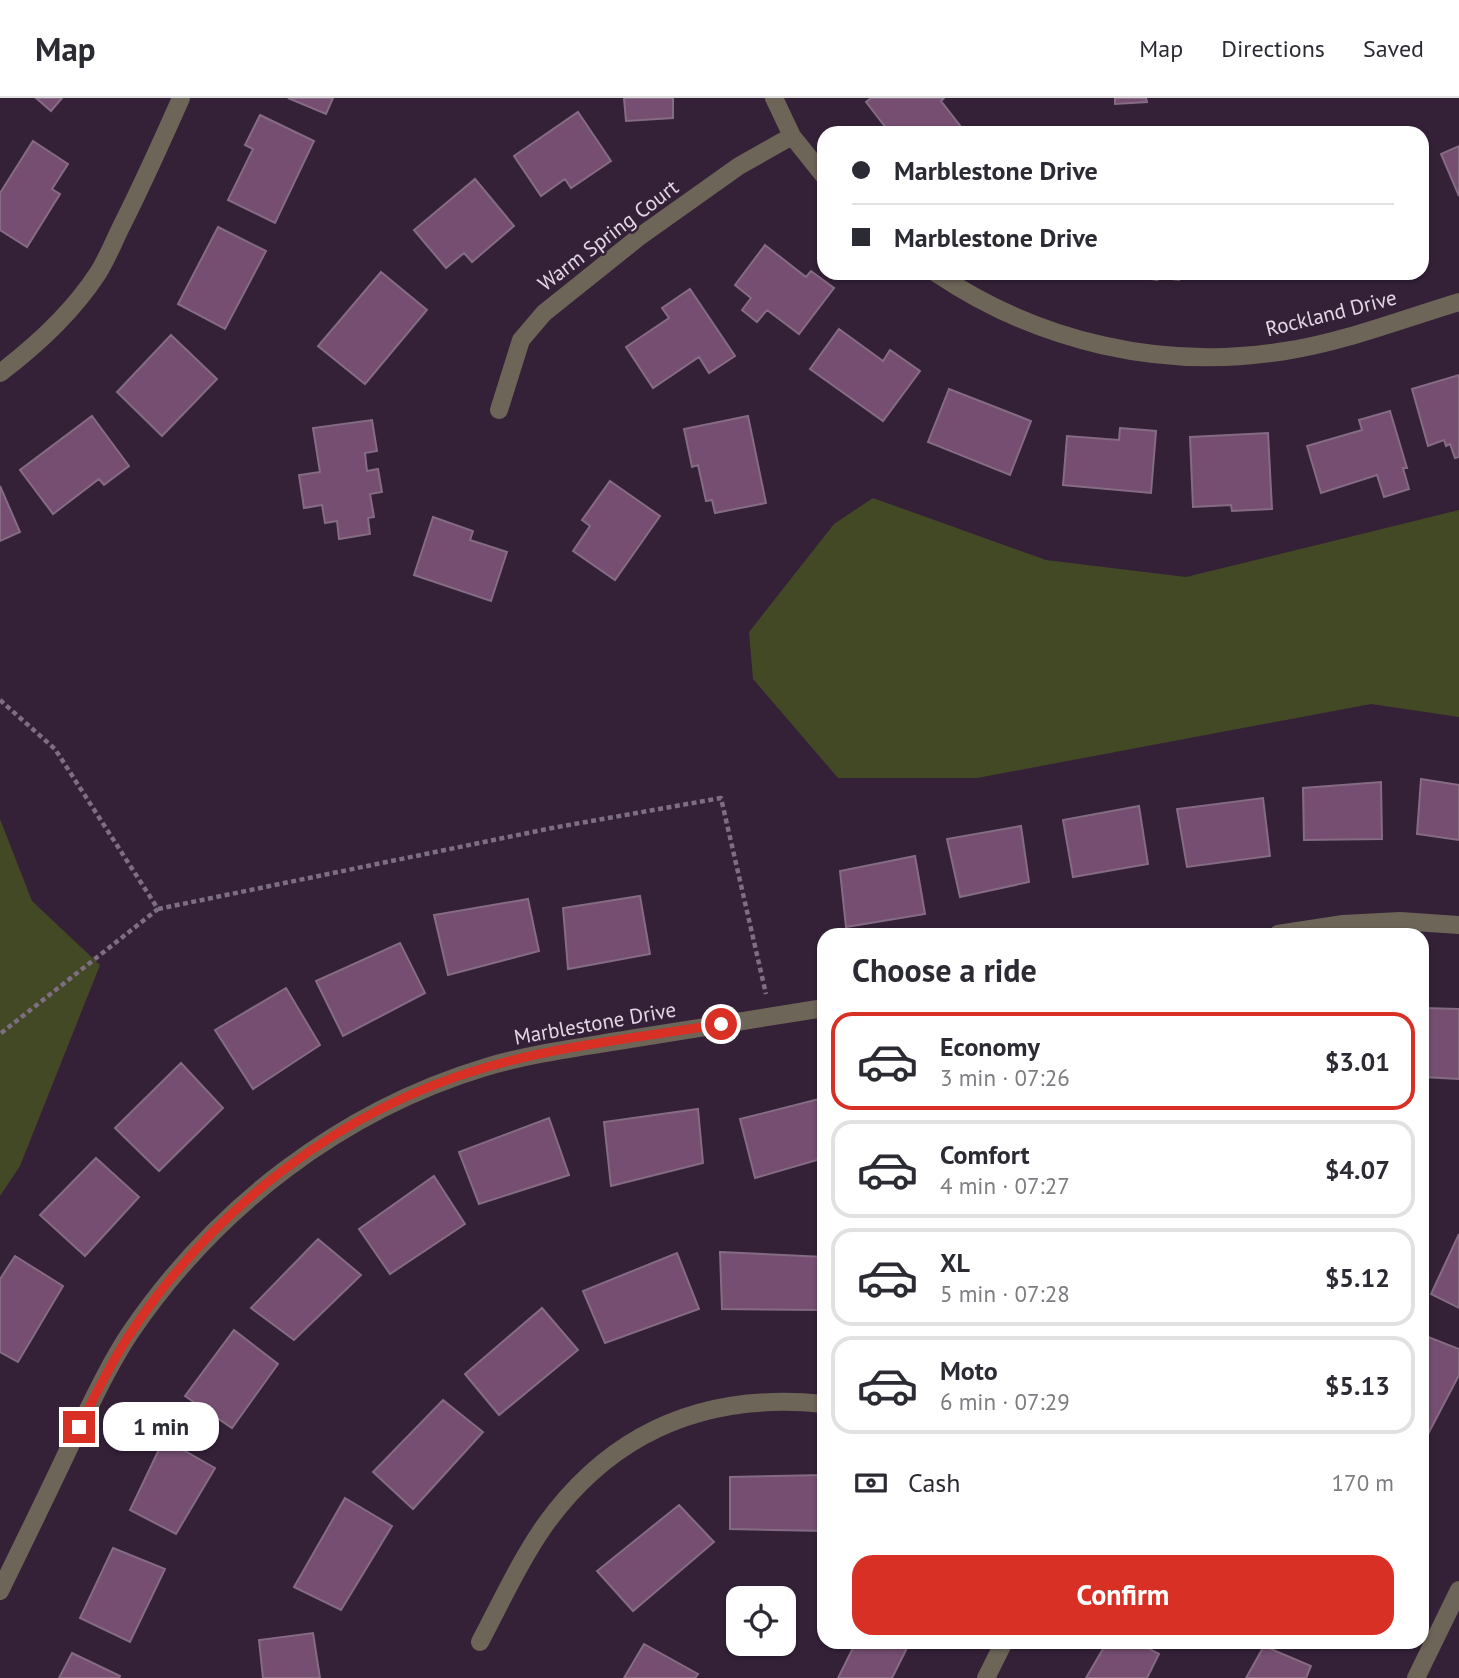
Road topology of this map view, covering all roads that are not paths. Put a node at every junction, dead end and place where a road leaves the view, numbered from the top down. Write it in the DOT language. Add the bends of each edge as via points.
graph roads {
  1 [pos="181,98"];
  2 [pos="774,98"];
  3 [pos="792,136"];
  4 [pos="817,167"];
  5 [pos="946,280"];
  6 [pos="1459,302"];
  7 [pos="0,373"];
  8 [pos="499,410"];
  9 [pos="1459,925"];
  10 [pos="1317,928"];
  11 [pos="817,1009"];
  12 [pos="817,1404"];
  13 [pos="1459,1590"];
  14 [pos="0,1591"];
  15 [pos="480,1642"];
  16 [pos="1000,1649"];
  17 [pos="986,1678"];
  18 [pos="1416,1678"];
  1 -- 7 [label="street" via="99,272 51,330"];
  2 -- 3 [label="street"];
  3 -- 4 [label="street"];
  3 -- 8 [label="street, Warm Spring Court" via="739,166 639,237 544,313 522,341"];
  5 -- 6 [label="street, Rockland Drive" via="1013,317 1067,337 1178,357 1287,351"];
  9 -- 10 [label="street" via="1400,921"];
  11 -- 14 [label="street, Marblestone Drive" via="547,1052 486,1068 426,1088 374,1113 291,1165 201,1244 129,1335 102,1380"];
  12 -- 15 [label="street" via="776,1401 715,1407 640,1437 607,1459 577,1486 543,1528"];
  13 -- 18 [label="street"];
  16 -- 17 [label="street"];
}
